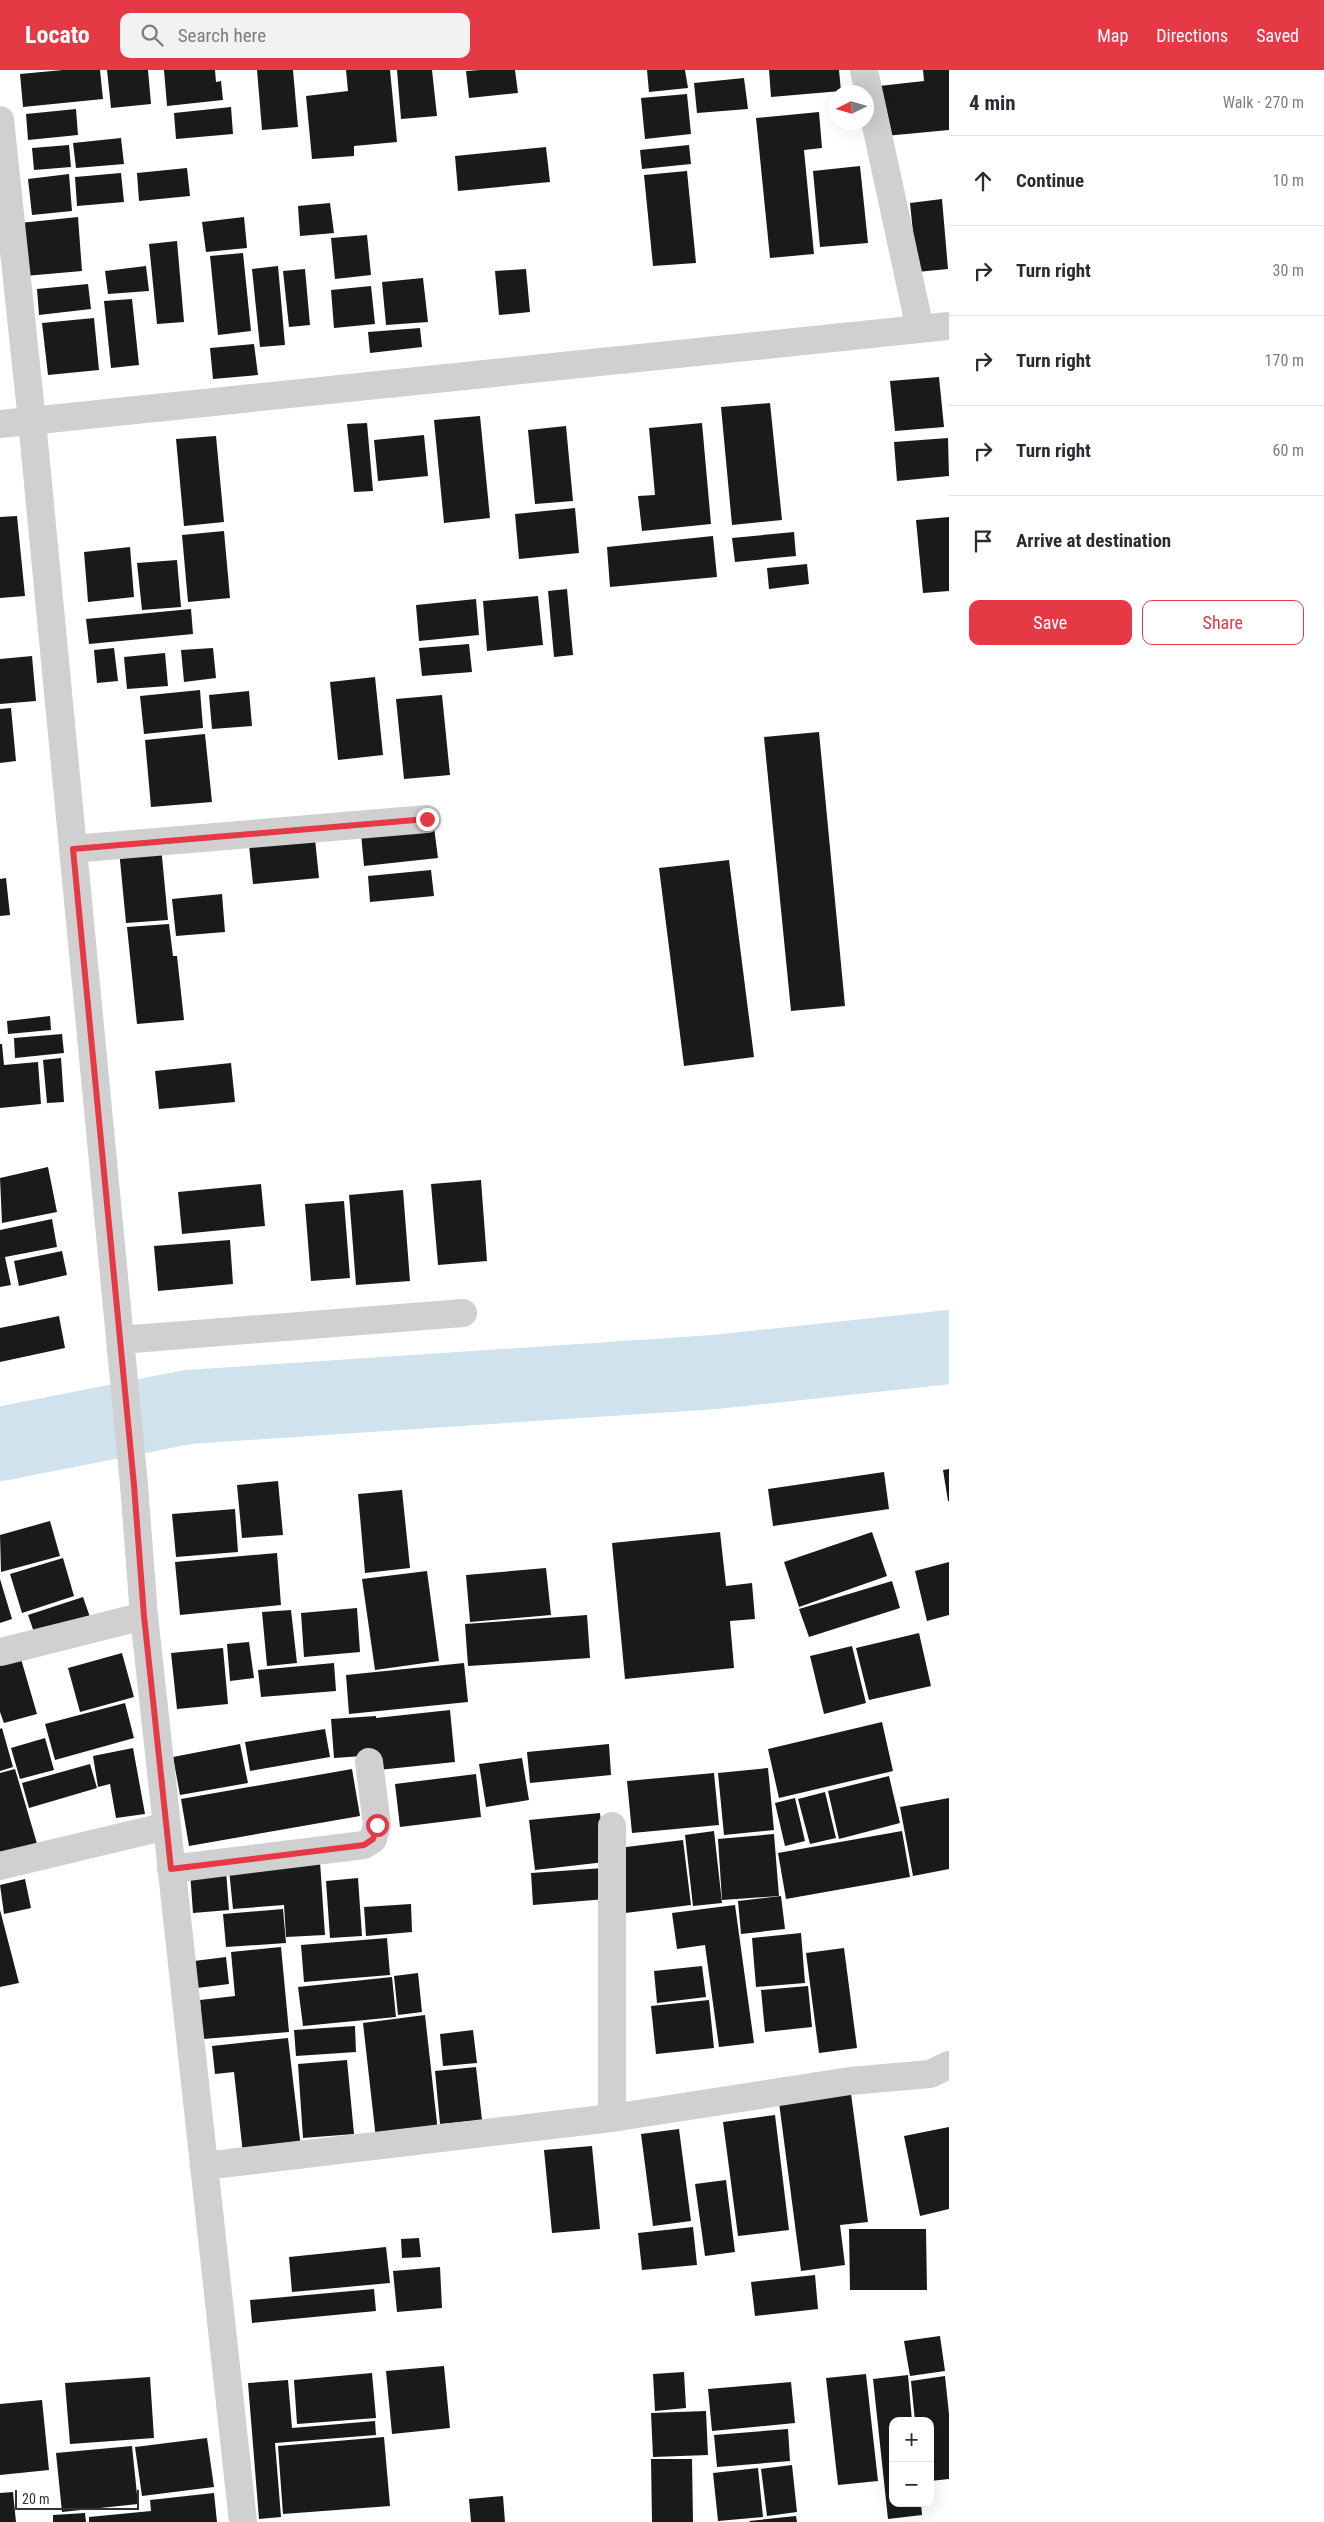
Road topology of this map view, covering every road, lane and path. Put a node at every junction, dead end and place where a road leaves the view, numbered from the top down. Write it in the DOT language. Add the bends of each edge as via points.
graph roads {
  1 [pos="864,70"];
  2 [pos="0,120"];
  3 [pos="949,326"];
  4 [pos="920,329"];
  5 [pos="32,421"];
  6 [pos="0,424"];
  7 [pos="427,819"];
  8 [pos="73,849"];
  9 [pos="463,1313"];
  10 [pos="121,1350"];
  11 [pos="144,1616"];
  12 [pos="1,1652"];
  13 [pos="369,1762"];
  14 [pos="167,1826"];
  15 [pos="612,1826"];
  16 [pos="0,1866"];
  17 [pos="171,1869"];
  18 [pos="949,2065"];
  19 [pos="612,2118"];
  20 [pos="204,2166"];
  21 [pos="243,2522"];
  1 -- 4 [label="street"];
  2 -- 5 [label="street"];
  3 -- 4 [label="street"];
  4 -- 5 [label="street"];
  5 -- 6 [label="street"];
  5 -- 8 [label="street"];
  7 -- 8 [label="street"];
  8 -- 10 [label="street"];
  9 -- 10 [label="street"];
  10 -- 11 [label="street"];
  11 -- 12 [label="street"];
  11 -- 14 [label="street"];
  13 -- 17 [label="street" via="377,1825 373,1839 364,1845"];
  14 -- 16 [label="street"];
  14 -- 17 [label="street"];
  15 -- 19 [label="street"];
  17 -- 20 [label="street"];
  18 -- 19 [label="street" via="930,2074 850,2081"];
  19 -- 20 [label="street"];
  20 -- 21 [label="street"];
}
